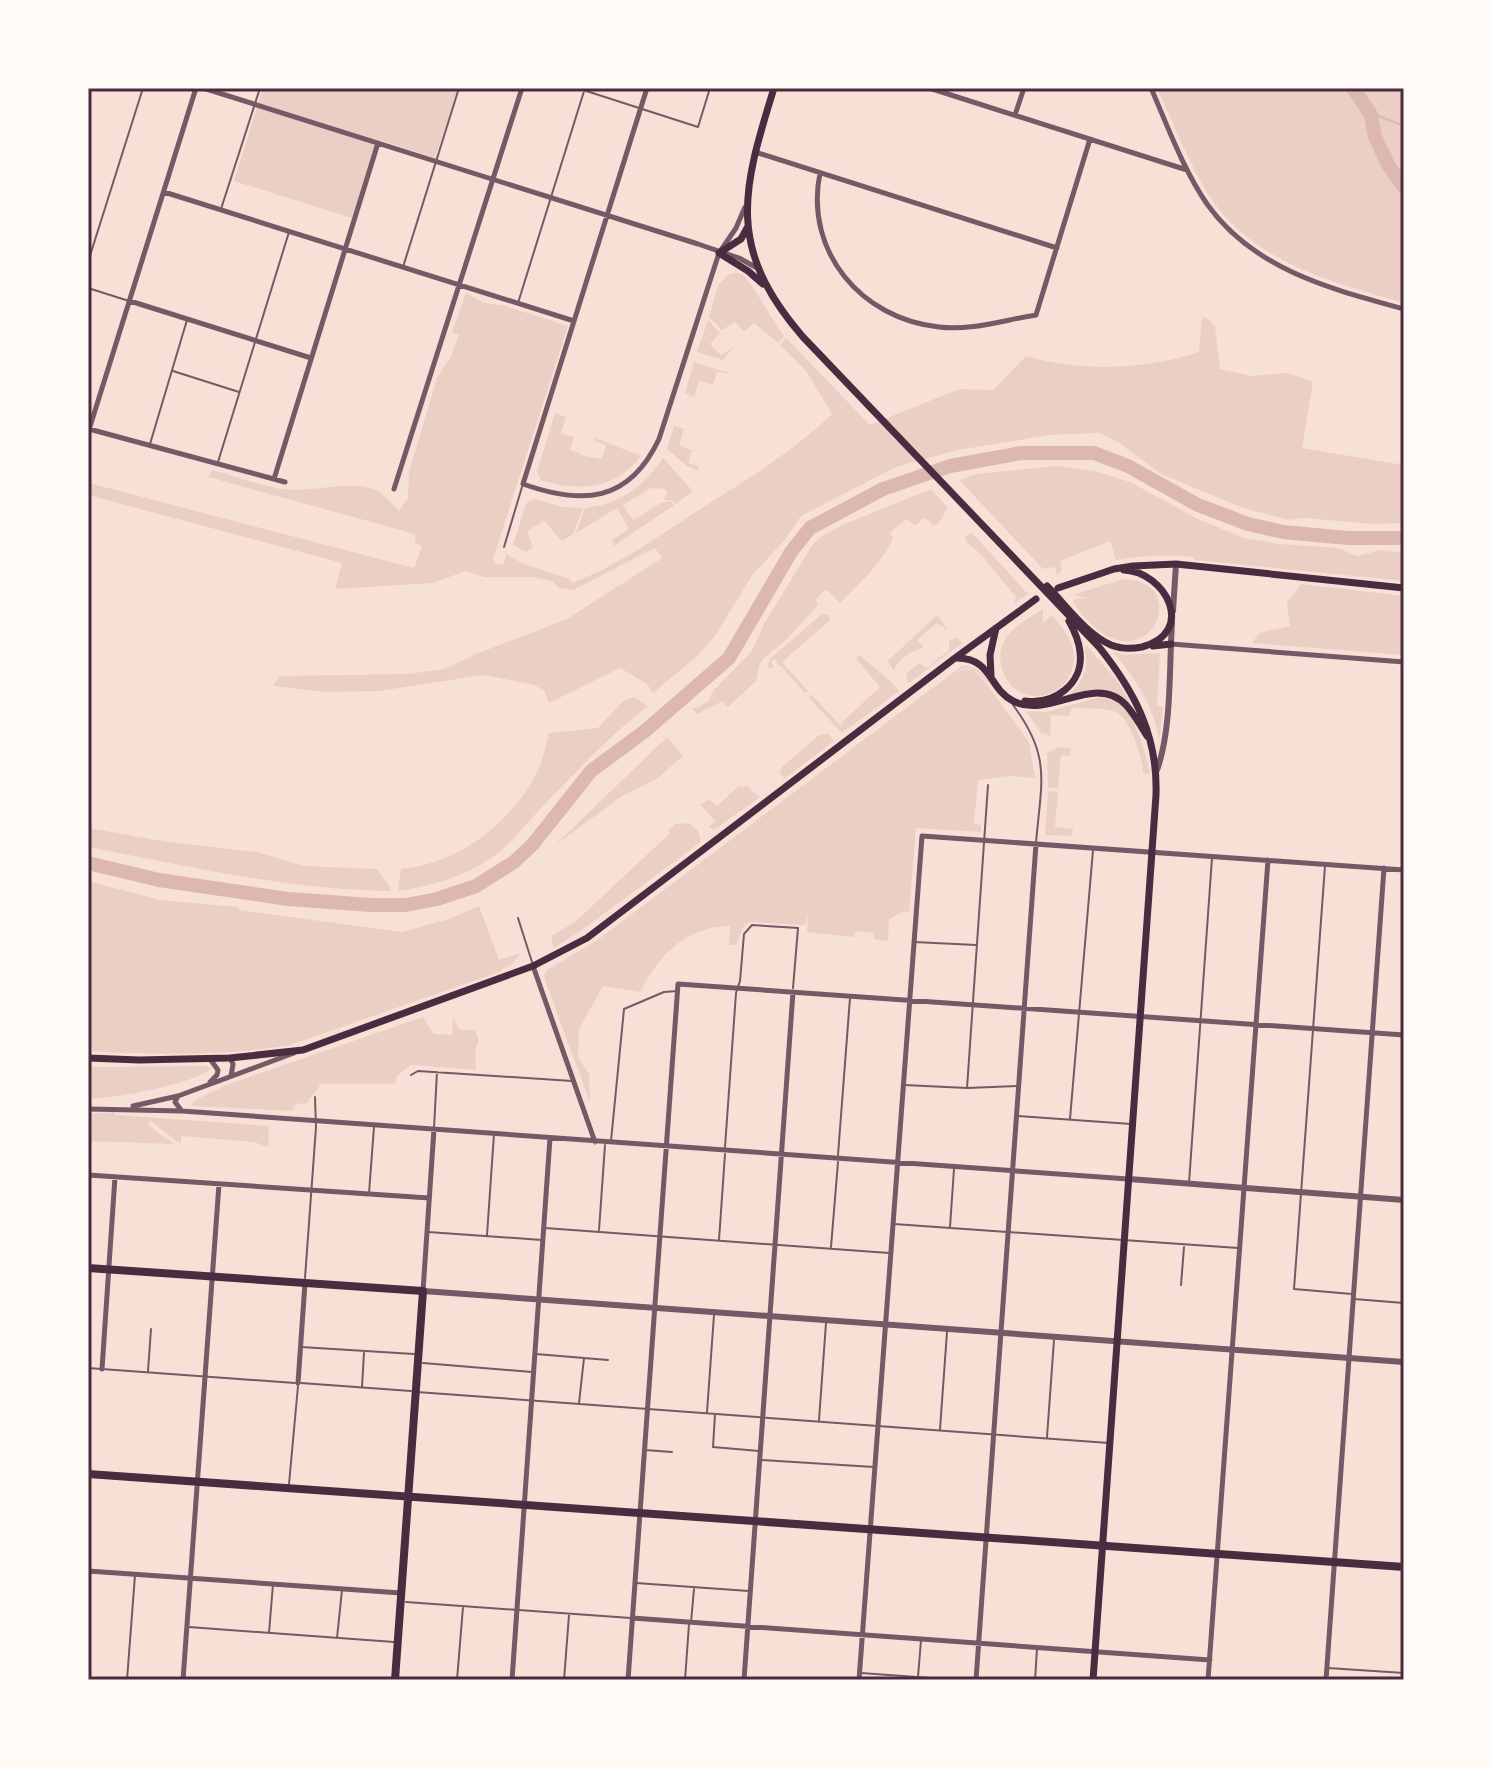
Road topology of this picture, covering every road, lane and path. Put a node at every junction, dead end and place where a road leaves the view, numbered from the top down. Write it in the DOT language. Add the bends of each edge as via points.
graph roads {
  1 [pos="143,88"];
  2 [pos="196,88"];
  3 [pos="203,88"];
  4 [pos="260,88"];
  5 [pos="459,88"];
  6 [pos="522,88"];
  7 [pos="577,88"];
  8 [pos="647,88"];
  9 [pos="710,88"];
  10 [pos="929,88"];
  11 [pos="1024,88"];
  12 [pos="1151,88"];
  13 [pos="585,89"];
  14 [pos="773,90"];
  15 [pos="255,104"];
  16 [pos="641,108"];
  17 [pos="1015,115"];
  18 [pos="1090,139"];
  19 [pos="378,143"];
  20 [pos="754,152"];
  21 [pos="436,161"];
  22 [pos="1188,170"];
  23 [pos="820,173"];
  24 [pos="494,179"];
  25 [pos="164,192"];
  26 [pos="551,197"];
  27 [pos="747,199"];
  28 [pos="221,211"];
  29 [pos="607,215"];
  30 [pos="748,222"];
  31 [pos="289,232"];
  32 [pos="1057,248"];
  33 [pos="345,250"];
  34 [pos="719,253"];
  35 [pos="88,262"];
  36 [pos="402,268"];
  37 [pos="759,269"];
  38 [pos="459,286"];
  39 [pos="88,288"];
  40 [pos="771,295"];
  41 [pos="130,301"];
  42 [pos="518,304"];
  43 [pos="1404,309"];
  44 [pos="187,319"];
  45 [pos="574,321"];
  46 [pos="255,340"];
  47 [pos="311,358"];
  48 [pos="172,370"];
  49 [pos="241,392"];
  50 [pos="89,431"];
  51 [pos="149,445"];
  52 [pos="218,464"];
  53 [pos="274,479"];
  54 [pos="285,482"];
  55 [pos="523,484"];
  56 [pos="394,489"];
  57 [pos="504,547"];
  58 [pos="1176,564"];
  59 [pos="1114,569"];
  60 [pos="1058,588"];
  61 [pos="1404,588"];
  62 [pos="1036,599"];
  63 [pos="1069,613"];
  64 [pos="1173,618"];
  65 [pos="996,628"];
  66 [pos="1171,644"];
  67 [pos="1144,646"];
  68 [pos="955,658"];
  69 [pos="1404,662"];
  70 [pos="992,677"];
  71 [pos="1005,694"];
  72 [pos="1153,745"];
  73 [pos="1157,770"];
  74 [pos="988,785"];
  75 [pos="984,840"];
  76 [pos="1036,844"];
  77 [pos="1093,848"];
  78 [pos="1151,852"];
  79 [pos="1212,856"];
  80 [pos="1268,860"];
  81 [pos="1325,864"];
  82 [pos="1384,868"];
  83 [pos="1404,870"];
  84 [pos="518,918"];
  85 [pos="913,942"];
  86 [pos="977,945"];
  87 [pos="533,966"];
  88 [pos="738,988"];
  89 [pos="677,991"];
  90 [pos="793,992"];
  91 [pos="850,996"];
  92 [pos="909,1000"];
  93 [pos="973,1005"];
  94 [pos="1024,1008"];
  95 [pos="1080,1012"];
  96 [pos="1140,1017"];
  97 [pos="1201,1021"];
  98 [pos="1256,1025"];
  99 [pos="1313,1029"];
  100 [pos="1372,1033"];
  101 [pos="1404,1035"];
  102 [pos="303,1050"];
  103 [pos="88,1058"];
  104 [pos="230,1058"];
  105 [pos="210,1059"];
  106 [pos="437,1072"];
  107 [pos="411,1075"];
  108 [pos="230,1077"];
  109 [pos="574,1081"];
  110 [pos="902,1085"];
  111 [pos="206,1086"];
  112 [pos="1019,1086"];
  113 [pos="967,1088"];
  114 [pos="178,1096"];
  115 [pos="315,1097"];
  116 [pos="120,1108"];
  117 [pos="88,1109"];
  118 [pos="182,1111"];
  119 [pos="1017,1116"];
  120 [pos="1070,1119"];
  121 [pos="315,1120"];
  122 [pos="1133,1124"];
  123 [pos="374,1125"];
  124 [pos="434,1129"];
  125 [pos="494,1134"];
  126 [pos="550,1138"];
  127 [pos="595,1142"];
  128 [pos="608,1142"];
  129 [pos="666,1147"];
  130 [pos="725,1151"];
  131 [pos="781,1155"];
  132 [pos="838,1159"];
  133 [pos="897,1163"];
  134 [pos="954,1167"];
  135 [pos="1013,1171"];
  136 [pos="88,1175"];
  137 [pos="115,1177"];
  138 [pos="1129,1179"];
  139 [pos="219,1184"];
  140 [pos="1189,1184"];
  141 [pos="1245,1188"];
  142 [pos="311,1190"];
  143 [pos="1300,1192"];
  144 [pos="369,1194"];
  145 [pos="1360,1196"];
  146 [pos="429,1198"];
  147 [pos="1404,1200"];
  148 [pos="892,1223"];
  149 [pos="544,1227"];
  150 [pos="949,1228"];
  151 [pos="599,1231"];
  152 [pos="427,1232"];
  153 [pos="1009,1232"];
  154 [pos="487,1236"];
  155 [pos="659,1236"];
  156 [pos="543,1240"];
  157 [pos="719,1240"];
  158 [pos="1125,1240"];
  159 [pos="775,1244"];
  160 [pos="1184,1244"];
  161 [pos="831,1248"];
  162 [pos="1240,1248"];
  163 [pos="890,1253"];
  164 [pos="88,1268"];
  165 [pos="109,1270"];
  166 [pos="212,1276"];
  167 [pos="305,1283"];
  168 [pos="1181,1285"];
  169 [pos="423,1291"];
  170 [pos="1353,1297"];
  171 [pos="538,1299"];
  172 [pos="1404,1303"];
  173 [pos="654,1307"];
  174 [pos="714,1312"];
  175 [pos="770,1316"];
  176 [pos="827,1320"];
  177 [pos="885,1324"];
  178 [pos="151,1329"];
  179 [pos="947,1329"];
  180 [pos="1001,1332"];
  181 [pos="1054,1336"];
  182 [pos="1117,1341"];
  183 [pos="300,1347"];
  184 [pos="1232,1349"];
  185 [pos="364,1351"];
  186 [pos="534,1354"];
  187 [pos="1349,1357"];
  188 [pos="418,1358"];
  189 [pos="584,1358"];
  190 [pos="608,1360"];
  191 [pos="1404,1362"];
  192 [pos="88,1368"];
  193 [pos="102,1369"];
  194 [pos="148,1372"];
  195 [pos="533,1372"];
  196 [pos="205,1376"];
  197 [pos="298,1383"];
  198 [pos="362,1388"];
  199 [pos="415,1392"];
  200 [pos="531,1400"];
  201 [pos="579,1404"];
  202 [pos="647,1409"];
  203 [pos="707,1413"];
  204 [pos="715,1414"];
  205 [pos="762,1417"];
  206 [pos="819,1421"];
  207 [pos="878,1426"];
  208 [pos="940,1430"];
  209 [pos="994,1434"];
  210 [pos="1047,1438"];
  211 [pos="1110,1443"];
  212 [pos="644,1450"];
  213 [pos="760,1451"];
  214 [pos="672,1452"];
  215 [pos="760,1460"];
  216 [pos="875,1467"];
  217 [pos="88,1474"];
  218 [pos="199,1482"];
  219 [pos="289,1489"];
  220 [pos="408,1498"];
  221 [pos="523,1506"];
  222 [pos="640,1514"];
  223 [pos="756,1522"];
  224 [pos="870,1529"];
  225 [pos="986,1538"];
  226 [pos="1103,1546"];
  227 [pos="1217,1553"];
  228 [pos="1334,1562"];
  229 [pos="1404,1567"];
  230 [pos="88,1571"];
  231 [pos="135,1574"];
  232 [pos="191,1578"];
  233 [pos="273,1583"];
  234 [pos="634,1583"];
  235 [pos="694,1587"];
  236 [pos="342,1589"];
  237 [pos="751,1591"];
  238 [pos="401,1597"];
  239 [pos="463,1606"];
  240 [pos="517,1610"];
  241 [pos="569,1614"];
  242 [pos="632,1618"];
  243 [pos="690,1622"];
  244 [pos="748,1626"];
  245 [pos="187,1627"];
  246 [pos="269,1633"];
  247 [pos="863,1635"];
  248 [pos="337,1638"];
  249 [pos="921,1639"];
  250 [pos="398,1642"];
  251 [pos="979,1643"];
  252 [pos="1037,1647"];
  253 [pos="1095,1652"];
  254 [pos="1210,1660"];
  255 [pos="1327,1668"];
  256 [pos="860,1672"];
  257 [pos="1386,1672"];
  258 [pos="1404,1673"];
  259 [pos="918,1677"];
  260 [pos="127,1680"];
  261 [pos="183,1680"];
  262 [pos="395,1680"];
  263 [pos="457,1680"];
  264 [pos="512,1680"];
  265 [pos="564,1680"];
  266 [pos="628,1680"];
  267 [pos="685,1680"];
  268 [pos="744,1680"];
  269 [pos="859,1680"];
  270 [pos="959,1680"];
  271 [pos="976,1680"];
  272 [pos="1035,1680"];
  273 [pos="1093,1680"];
  274 [pos="1208,1680"];
  275 [pos="1326,1680"];
  276 [pos="1385,1680"];
  1 -- 35 [label="lane"];
  2 -- 25 [label="street"];
  3 -- 15 [label="street"];
  4 -- 15 [label="lane"];
  5 -- 21 [label="lane"];
  6 -- 24 [label="street"];
  7 -- 13 [label="lane"];
  8 -- 16 [label="street"];
  9 -- 16 [label="lane" via="698,127"];
  10 -- 17 [label="street"];
  11 -- 17 [label="street"];
  12 -- 22 [label="street"];
  13 -- 16 [label="lane"];
  13 -- 26 [label="lane"];
  14 -- 20 [label="main road"];
  15 -- 19 [label="street"];
  15 -- 28 [label="lane"];
  16 -- 29 [label="street"];
  17 -- 18 [label="street"];
  18 -- 22 [label="street"];
  18 -- 32 [label="street"];
  19 -- 21 [label="street"];
  19 -- 33 [label="street"];
  20 -- 23 [label="street"];
  20 -- 27 [label="main road"];
  21 -- 24 [label="street"];
  21 -- 36 [label="lane"];
  22 -- 43 [label="street" via="1220,220 1258,254 1317,284"];
  23 -- 32 [label="street"];
  23 -- 32 [label="street" via="817,219 827,251 853,287 880,308 912,322 960,328 1036,315"];
  24 -- 26 [label="street"];
  24 -- 38 [label="street"];
  25 -- 28 [label="street"];
  25 -- 41 [label="street"];
  26 -- 29 [label="street"];
  26 -- 42 [label="lane"];
  27 -- 30 [label="main road"];
  27 -- 34 [label="street"];
  28 -- 31 [label="street"];
  29 -- 34 [label="street"];
  29 -- 45 [label="street"];
  30 -- 34 [label="main road" via="741,239"];
  30 -- 37 [label="main road"];
  31 -- 33 [label="street"];
  31 -- 46 [label="lane"];
  33 -- 36 [label="street"];
  33 -- 47 [label="street"];
  34 -- 37 [label="street"];
  34 -- 40 [label="main road" via="756,277"];
  34 -- 55 [label="street" via="659,439 646,462 618,486 593,496 567,497"];
  36 -- 38 [label="street"];
  37 -- 40 [label="main road"];
  38 -- 42 [label="street"];
  38 -- 56 [label="street"];
  39 -- 41 [label="lane"];
  40 -- 63 [label="main road" via="794,327"];
  41 -- 44 [label="street"];
  41 -- 50 [label="street"];
  42 -- 45 [label="street"];
  44 -- 46 [label="street"];
  44 -- 48 [label="lane"];
  45 -- 55 [label="street"];
  46 -- 47 [label="street"];
  46 -- 49 [label="lane"];
  47 -- 53 [label="street"];
  48 -- 49 [label="lane"];
  48 -- 51 [label="lane"];
  49 -- 52 [label="lane"];
  50 -- 51 [label="street"];
  51 -- 52 [label="street"];
  52 -- 53 [label="street"];
  53 -- 54 [label="street"];
  55 -- 57 [label="lane"];
  58 -- 59 [label="main road"];
  58 -- 61 [label="main road"];
  58 -- 64 [label="street"];
  59 -- 60 [label="main road"];
  59 -- 64 [label="main road" via="1149,578 1163,592"];
  62 -- 65 [label="main road"];
  63 -- 67 [label="main road" via="1110,645"];
  63 -- 71 [label="main road" via="1080,650 1071,685 1055,698 1036,702"];
  63 -- 72 [label="main road" via="1128,684"];
  64 -- 66 [label="street"];
  64 -- 67 [label="main road" via="1163,638"];
  65 -- 68 [label="main road"];
  65 -- 70 [label="main road"];
  66 -- 67 [label="main road"];
  66 -- 69 [label="street"];
  66 -- 73 [label="street"];
  68 -- 70 [label="main road" via="978,663"];
  68 -- 87 [label="main road" via="587,938"];
  70 -- 71 [label="main road"];
  71 -- 72 [label="main road" via="1035,707 1090,693 1112,696 1125,705"];
  71 -- 76 [label="lane" via="1038,749 1042,774"];
  72 -- 73 [label="main road"];
  73 -- 78 [label="main road"];
  74 -- 75 [label="lane"];
  75 -- 76 [label="street"];
  75 -- 85 [label="street" via="922,836"];
  75 -- 86 [label="lane"];
  76 -- 77 [label="street"];
  76 -- 94 [label="street"];
  77 -- 78 [label="street"];
  77 -- 95 [label="lane"];
  78 -- 79 [label="street"];
  78 -- 96 [label="main road"];
  79 -- 80 [label="street"];
  79 -- 97 [label="lane"];
  80 -- 81 [label="street"];
  80 -- 98 [label="street"];
  81 -- 82 [label="street"];
  81 -- 99 [label="lane"];
  82 -- 83 [label="street"];
  82 -- 100 [label="street"];
  84 -- 87 [label="lane"];
  85 -- 86 [label="lane"];
  85 -- 92 [label="street"];
  86 -- 93 [label="lane"];
  87 -- 102 [label="main road"];
  87 -- 109 [label="street"];
  88 -- 89 [label="street" via="678,984"];
  88 -- 90 [label="street"];
  88 -- 90 [label="lane" via="747,928 798,928"];
  88 -- 130 [label="lane"];
  89 -- 128 [label="lane" via="624,1009"];
  89 -- 129 [label="street"];
  90 -- 91 [label="street"];
  90 -- 131 [label="street"];
  91 -- 92 [label="street"];
  91 -- 132 [label="lane"];
  92 -- 93 [label="street"];
  92 -- 110 [label="street"];
  93 -- 94 [label="street"];
  93 -- 113 [label="lane"];
  94 -- 95 [label="street"];
  94 -- 112 [label="street"];
  95 -- 96 [label="street"];
  95 -- 120 [label="lane"];
  96 -- 97 [label="street"];
  96 -- 122 [label="main road"];
  97 -- 98 [label="street"];
  97 -- 140 [label="lane"];
  98 -- 99 [label="street"];
  98 -- 141 [label="street"];
  99 -- 100 [label="street"];
  99 -- 143 [label="lane"];
  100 -- 101 [label="street"];
  100 -- 145 [label="street"];
  102 -- 104 [label="main road"];
  102 -- 108 [label="street"];
  103 -- 105 [label="main road"];
  104 -- 105 [label="main road"];
  104 -- 108 [label="street"];
  105 -- 111 [label="street" via="218,1071"];
  106 -- 107 [label="lane"];
  106 -- 109 [label="lane"];
  106 -- 124 [label="lane"];
  108 -- 111 [label="street"];
  109 -- 127 [label="street"];
  110 -- 113 [label="lane"];
  110 -- 133 [label="street"];
  111 -- 114 [label="street"];
  112 -- 113 [label="lane"];
  112 -- 119 [label="street"];
  114 -- 116 [label="street"];
  114 -- 118 [label="street" via="175,1102"];
  115 -- 121 [label="lane"];
  116 -- 117 [label="street"];
  116 -- 118 [label="street"];
  118 -- 121 [label="street"];
  119 -- 120 [label="lane"];
  119 -- 135 [label="street"];
  120 -- 122 [label="lane"];
  121 -- 123 [label="street"];
  121 -- 142 [label="lane"];
  122 -- 138 [label="main road"];
  123 -- 124 [label="street"];
  123 -- 144 [label="lane"];
  124 -- 125 [label="street"];
  124 -- 146 [label="street"];
  125 -- 126 [label="street"];
  125 -- 154 [label="lane"];
  126 -- 127 [label="street"];
  126 -- 149 [label="street"];
  127 -- 128 [label="street"];
  128 -- 129 [label="street"];
  128 -- 151 [label="lane"];
  129 -- 130 [label="street"];
  129 -- 155 [label="street"];
  130 -- 131 [label="street"];
  130 -- 157 [label="lane"];
  131 -- 132 [label="street"];
  131 -- 159 [label="street"];
  132 -- 133 [label="street"];
  132 -- 161 [label="lane"];
  133 -- 134 [label="street"];
  133 -- 148 [label="street"];
  134 -- 135 [label="street"];
  134 -- 150 [label="lane"];
  135 -- 138 [label="street"];
  135 -- 153 [label="street"];
  136 -- 137 [label="street"];
  137 -- 139 [label="street"];
  137 -- 165 [label="street"];
  138 -- 140 [label="street"];
  138 -- 158 [label="main road"];
  139 -- 142 [label="street"];
  139 -- 166 [label="street"];
  140 -- 141 [label="street"];
  141 -- 143 [label="street"];
  141 -- 162 [label="street"];
  142 -- 144 [label="street"];
  142 -- 167 [label="lane"];
  143 -- 145 [label="street"];
  143 -- 170 [label="lane" via="1294,1289"];
  144 -- 146 [label="street"];
  145 -- 147 [label="street"];
  145 -- 170 [label="street"];
  146 -- 152 [label="street"];
  148 -- 150 [label="lane"];
  148 -- 163 [label="street"];
  149 -- 151 [label="lane"];
  149 -- 156 [label="street"];
  150 -- 153 [label="lane"];
  151 -- 155 [label="lane"];
  152 -- 154 [label="lane"];
  152 -- 169 [label="street"];
  153 -- 158 [label="lane"];
  153 -- 180 [label="street"];
  154 -- 156 [label="lane"];
  155 -- 157 [label="lane"];
  155 -- 173 [label="street"];
  156 -- 171 [label="street"];
  157 -- 159 [label="lane"];
  158 -- 160 [label="lane"];
  158 -- 182 [label="main road"];
  159 -- 161 [label="lane"];
  159 -- 175 [label="street"];
  160 -- 162 [label="lane"];
  160 -- 168 [label="lane"];
  161 -- 163 [label="lane"];
  162 -- 184 [label="street"];
  163 -- 177 [label="street"];
  164 -- 165 [label="main road"];
  165 -- 166 [label="main road"];
  165 -- 193 [label="street"];
  166 -- 167 [label="main road"];
  166 -- 196 [label="street"];
  167 -- 169 [label="main road"];
  167 -- 183 [label="street"];
  169 -- 171 [label="street"];
  169 -- 188 [label="main road"];
  170 -- 172 [label="lane"];
  170 -- 187 [label="street"];
  171 -- 173 [label="street"];
  171 -- 186 [label="street"];
  173 -- 174 [label="street"];
  173 -- 202 [label="street"];
  174 -- 175 [label="street"];
  174 -- 203 [label="lane"];
  175 -- 176 [label="street"];
  175 -- 205 [label="street"];
  176 -- 177 [label="street"];
  176 -- 206 [label="lane"];
  177 -- 179 [label="street"];
  177 -- 207 [label="street"];
  178 -- 194 [label="lane"];
  179 -- 180 [label="street"];
  179 -- 208 [label="lane"];
  180 -- 181 [label="street"];
  180 -- 209 [label="street"];
  181 -- 182 [label="street"];
  181 -- 210 [label="lane"];
  182 -- 184 [label="street"];
  182 -- 211 [label="main road"];
  183 -- 185 [label="lane"];
  183 -- 197 [label="street"];
  184 -- 187 [label="street"];
  184 -- 227 [label="street"];
  185 -- 188 [label="lane"];
  185 -- 198 [label="lane"];
  186 -- 189 [label="lane"];
  186 -- 195 [label="street"];
  187 -- 191 [label="street"];
  187 -- 228 [label="street"];
  188 -- 195 [label="lane"];
  188 -- 199 [label="main road"];
  189 -- 190 [label="lane"];
  189 -- 201 [label="lane"];
  192 -- 193 [label="lane"];
  193 -- 194 [label="lane"];
  194 -- 196 [label="lane"];
  195 -- 200 [label="street"];
  196 -- 197 [label="lane"];
  196 -- 218 [label="street"];
  197 -- 198 [label="lane"];
  197 -- 219 [label="lane"];
  198 -- 199 [label="lane"];
  199 -- 200 [label="lane"];
  199 -- 220 [label="main road"];
  200 -- 201 [label="lane"];
  200 -- 221 [label="street"];
  201 -- 202 [label="lane"];
  202 -- 203 [label="lane"];
  202 -- 212 [label="street"];
  203 -- 204 [label="lane"];
  204 -- 205 [label="lane"];
  204 -- 213 [label="lane" via="713,1447"];
  205 -- 206 [label="lane"];
  205 -- 213 [label="street"];
  206 -- 207 [label="lane"];
  207 -- 208 [label="lane"];
  207 -- 216 [label="street"];
  208 -- 209 [label="lane"];
  209 -- 210 [label="lane"];
  209 -- 225 [label="street"];
  210 -- 211 [label="lane"];
  211 -- 226 [label="main road"];
  212 -- 214 [label="lane"];
  212 -- 222 [label="street"];
  213 -- 215 [label="street"];
  215 -- 216 [label="lane"];
  215 -- 223 [label="street"];
  216 -- 224 [label="street"];
  217 -- 218 [label="main road"];
  218 -- 219 [label="main road"];
  218 -- 232 [label="street"];
  219 -- 220 [label="main road"];
  220 -- 221 [label="main road"];
  220 -- 238 [label="main road"];
  221 -- 222 [label="main road"];
  221 -- 240 [label="street"];
  222 -- 223 [label="main road"];
  222 -- 234 [label="street"];
  223 -- 224 [label="main road"];
  223 -- 237 [label="street"];
  224 -- 225 [label="main road"];
  224 -- 247 [label="street"];
  225 -- 226 [label="main road"];
  225 -- 251 [label="street"];
  226 -- 227 [label="main road"];
  226 -- 253 [label="main road"];
  227 -- 228 [label="main road"];
  227 -- 254 [label="street"];
  228 -- 229 [label="main road"];
  228 -- 255 [label="street"];
  230 -- 231 [label="street"];
  231 -- 232 [label="street"];
  231 -- 260 [label="lane"];
  232 -- 233 [label="street"];
  232 -- 245 [label="street"];
  233 -- 236 [label="street"];
  233 -- 246 [label="lane"];
  234 -- 235 [label="lane"];
  234 -- 242 [label="street"];
  235 -- 237 [label="lane"];
  235 -- 243 [label="lane"];
  236 -- 238 [label="street"];
  236 -- 248 [label="lane"];
  237 -- 244 [label="street"];
  238 -- 239 [label="lane"];
  238 -- 250 [label="main road"];
  239 -- 240 [label="lane"];
  239 -- 263 [label="lane"];
  240 -- 241 [label="lane"];
  240 -- 264 [label="street"];
  241 -- 242 [label="lane"];
  241 -- 265 [label="lane"];
  242 -- 243 [label="street"];
  242 -- 266 [label="street"];
  243 -- 244 [label="street"];
  243 -- 267 [label="lane"];
  244 -- 247 [label="street"];
  244 -- 268 [label="street"];
  245 -- 246 [label="lane"];
  245 -- 261 [label="street"];
  246 -- 248 [label="lane"];
  247 -- 249 [label="street"];
  247 -- 256 [label="street"];
  248 -- 250 [label="lane"];
  249 -- 251 [label="street"];
  249 -- 259 [label="lane"];
  250 -- 262 [label="main road"];
  251 -- 252 [label="street"];
  251 -- 271 [label="street"];
  252 -- 253 [label="street"];
  252 -- 272 [label="lane"];
  253 -- 254 [label="street"];
  253 -- 273 [label="main road"];
  254 -- 274 [label="street"];
  255 -- 257 [label="lane"];
  255 -- 275 [label="street"];
  256 -- 259 [label="lane"];
  256 -- 269 [label="street"];
  257 -- 258 [label="lane"];
  257 -- 276 [label="lane"];
  259 -- 270 [label="lane"];
}
